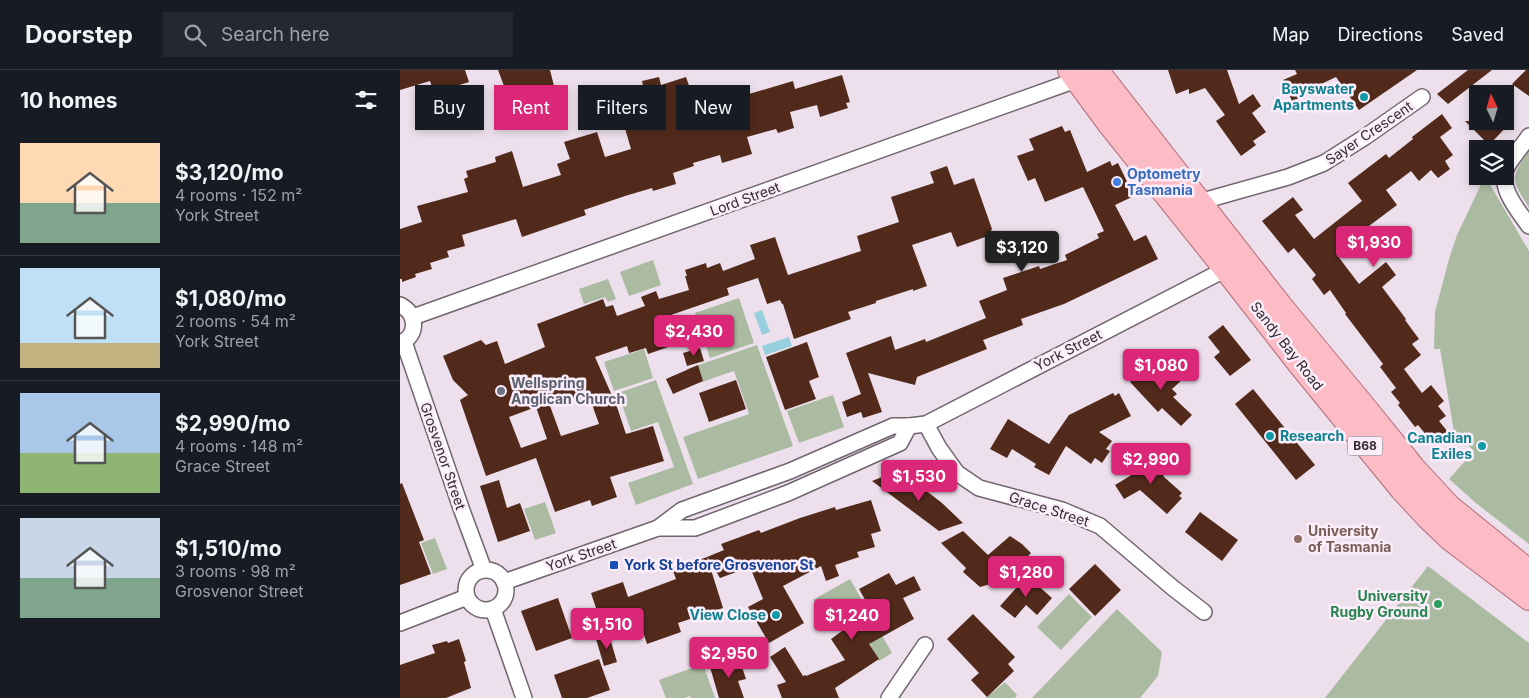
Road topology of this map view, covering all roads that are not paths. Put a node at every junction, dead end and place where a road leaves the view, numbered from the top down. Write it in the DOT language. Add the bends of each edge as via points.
graph roads {
  1 [pos="1085,73"];
  2 [pos="1422,97"];
  3 [pos="1529,136"];
  4 [pos="1199,202"];
  5 [pos="1529,226"];
  6 [pos="1235,264"];
  7 [pos="400,305"];
  8 [pos="413,318"];
  9 [pos="402,343"];
  10 [pos="926,424"];
  11 [pos="909,426"];
  12 [pos="658,528"];
  13 [pos="484,570"];
  14 [pos="1529,572"];
  15 [pos="504,582"];
  16 [pos="467,597"];
  17 [pos="1529,598"];
  18 [pos="492,609"];
  19 [pos="1204,612"];
  20 [pos="400,622"];
  21 [pos="924,645"];
  22 [pos="524,698"];
  23 [pos="889,698"];
  1 -- 4 [label="main road, Sandy Bay Road / B68"];
  1 -- 6 [label="main road, Sandy Bay Road / B68" via="1115,131"];
  1 -- 8 [label="street, Lord Street"];
  2 -- 4 [label="street, Sayer Crescent" via="1324,164"];
  3 -- 5 [label="street" via="1506,168 1505,181 1508,193"];
  4 -- 6 [label="main road, Sandy Bay Road / B68"];
  6 -- 10 [label="street, York Street"];
  6 -- 14 [label="main road, Sandy Bay Road / B68" via="1280,307 1448,506"];
  6 -- 17 [label="main road, Sandy Bay Road / B68" via="1305,370 1402,489 1451,539"];
  7 -- 8 [label="street"];
  8 -- 9 [label="street" via="413,328"];
  9 -- 13 [label="street, Grosvenor Street"];
  10 -- 11 [label="street, York Street"];
  10 -- 19 [label="street, Grace Street" via="957,473 978,488 1062,510 1100,526"];
  11 -- 12 [label="street, York Street" via="893,426 790,471 682,510"];
  11 -- 12 [label="street, York Street" via="900,443 788,494 695,528"];
  12 -- 15 [label="street, York Street"];
  13 -- 15 [label="street" via="496,572"];
  13 -- 16 [label="street" via="469,579 465,591"];
  15 -- 18 [label="street" via="503,601"];
  16 -- 18 [label="street" via="475,606"];
  16 -- 20 [label="street"];
  18 -- 22 [label="street"];
  21 -- 23 [label="street"];
}
